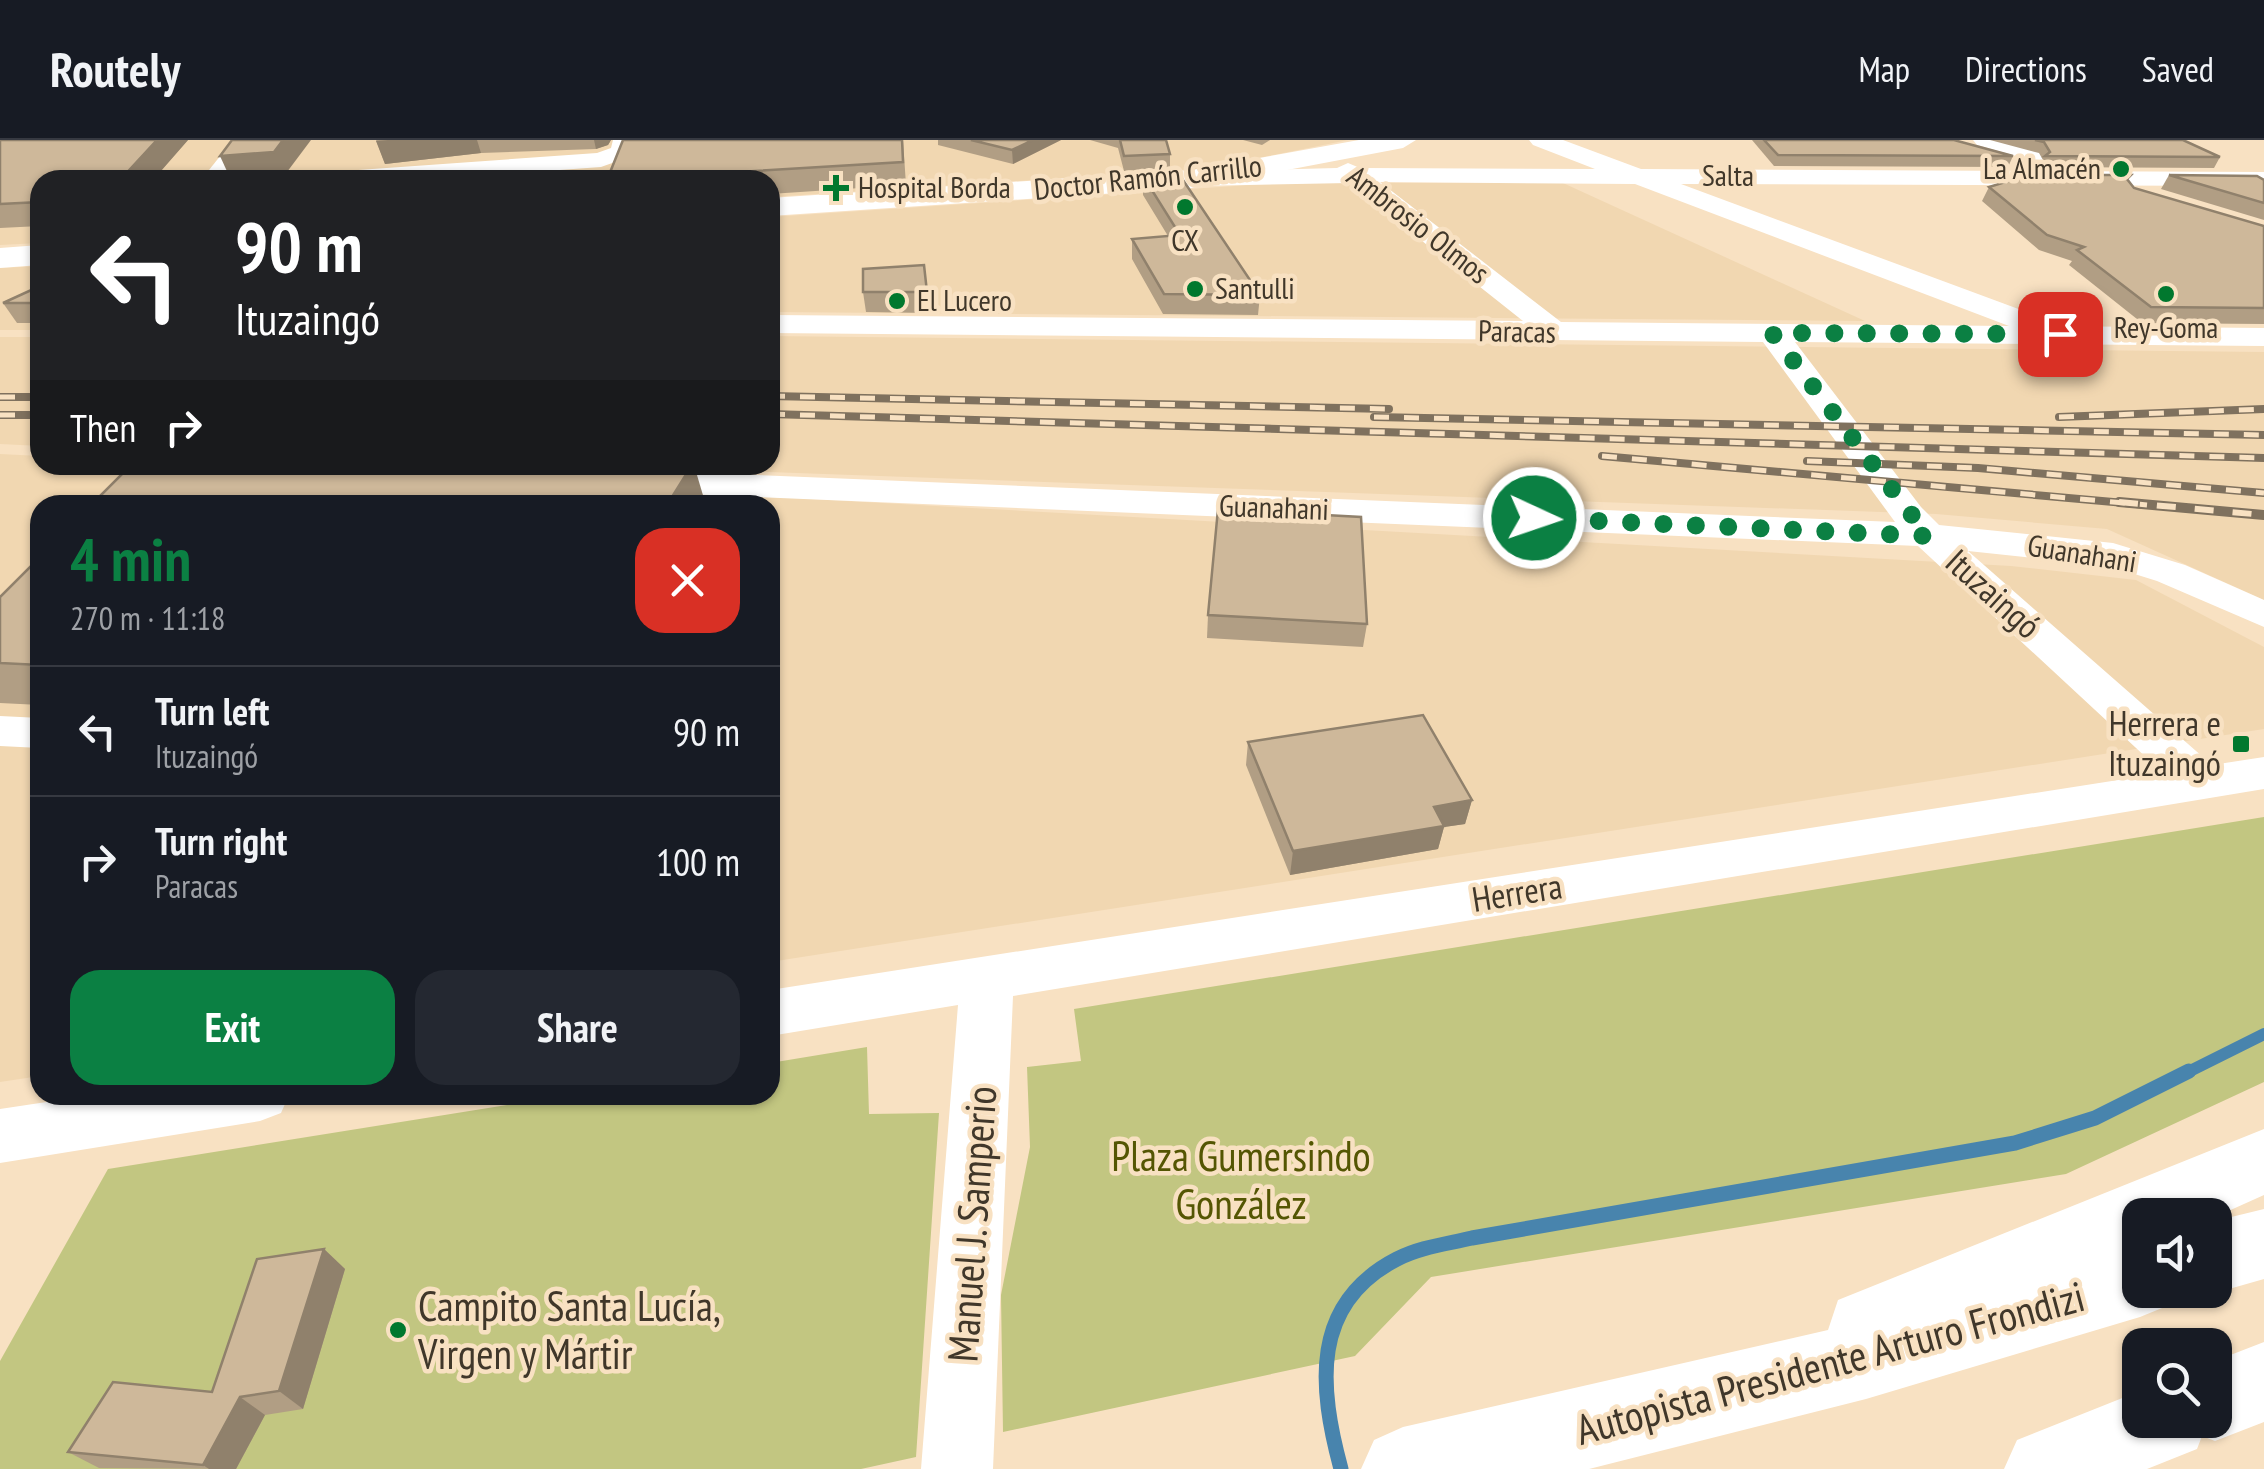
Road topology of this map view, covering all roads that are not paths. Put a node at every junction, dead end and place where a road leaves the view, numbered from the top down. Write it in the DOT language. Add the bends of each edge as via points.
graph roads {
  1 [pos="245,140"];
  2 [pos="625,140"];
  3 [pos="1403,140"];
  4 [pos="1541,140"];
  5 [pos="1985,140"];
  6 [pos="1956,141"];
  7 [pos="1318,152"];
  8 [pos="221,170"];
  9 [pos="523,170"];
  10 [pos="1354,175"];
  11 [pos="1634,176"];
  12 [pos="2084,178"];
  13 [pos="2121,179"];
  14 [pos="2264,179"];
  15 [pos="1192,180"];
  16 [pos="2179,197"];
  17 [pos="780,206"];
  18 [pos="30,256"];
  19 [pos="0,258"];
  20 [pos="780,324"];
  21 [pos="1555,332"];
  22 [pos="2060,334"];
  23 [pos="2264,337"];
  24 [pos="1781,344"];
  25 [pos="611,480"];
  26 [pos="1918,525"];
  27 [pos="2264,616"];
  28 [pos="0,731"];
  29 [pos="30,732"];
  30 [pos="2264,773"];
  31 [pos="2203,783"];
  32 [pos="985,979"];
  33 [pos="780,1011"];
  34 [pos="197,1105"];
  35 [pos="0,1136"];
  36 [pos="2264,1161"];
  37 [pos="2179,1198"];
  38 [pos="2122,1222"];
  39 [pos="2264,1244"];
  40 [pos="2232,1252"];
  41 [pos="2122,1285"];
  42 [pos="2264,1382"];
  43 [pos="2232,1394"];
  44 [pos="1647,1414"];
  45 [pos="2123,1438"];
  46 [pos="1421,1465"];
  47 [pos="957,1469"];
  48 [pos="2046,1469"];
  1 -- 8 [label="street"];
  2 -- 9 [label="street" via="621,152 601,160"];
  3 -- 7 [label="main road, Doctor Ramón Carrillo"];
  4 -- 11 [label="street"];
  5 -- 13 [label="street"];
  6 -- 12 [label="street"];
  7 -- 10 [label="street, Ambrosio Olmos"];
  7 -- 15 [label="main road, Doctor Ramón Carrillo"];
  10 -- 11 [label="street, Salta"];
  10 -- 15 [label="street, Salta"];
  10 -- 21 [label="street, Ambrosio Olmos"];
  11 -- 12 [label="street, Salta"];
  11 -- 22 [label="street"];
  12 -- 13 [label="street, Salta"];
  12 -- 16 [label="street"];
  13 -- 16 [label="street, Salta"];
  14 -- 16 [label="street, Salta"];
  15 -- 17 [label="main road, Doctor Ramón Carrillo"];
  18 -- 19 [label="main road"];
  20 -- 21 [label="street, Paracas"];
  21 -- 24 [label="street, Paracas"];
  22 -- 23 [label="street, Paracas"];
  22 -- 24 [label="street, Paracas"];
  24 -- 26 [label="street, Ituzaingó"];
  25 -- 26 [label="street, Guanahani"];
  26 -- 27 [label="street, Guanahani" via="2113,554 2171,572"];
  26 -- 31 [label="street, Ituzaingó"];
  28 -- 29 [label="street"];
  30 -- 31 [label="street, Herrera"];
  31 -- 32 [label="street, Herrera"];
  32 -- 33 [label="street, Herrera"];
  32 -- 47 [label="street, Manuel J. Samperio"];
  34 -- 35 [label="street"];
  36 -- 37 [label="main road"];
  38 -- 44 [label="main road"];
  39 -- 40 [label="main road"];
  41 -- 44 [label="main road, Autopista Presidente Arturo Frondizi"];
  42 -- 43 [label="main road"];
  44 -- 46 [label="main road, Autopista Presidente Arturo Frondizi"];
  45 -- 48 [label="main road"];
}
